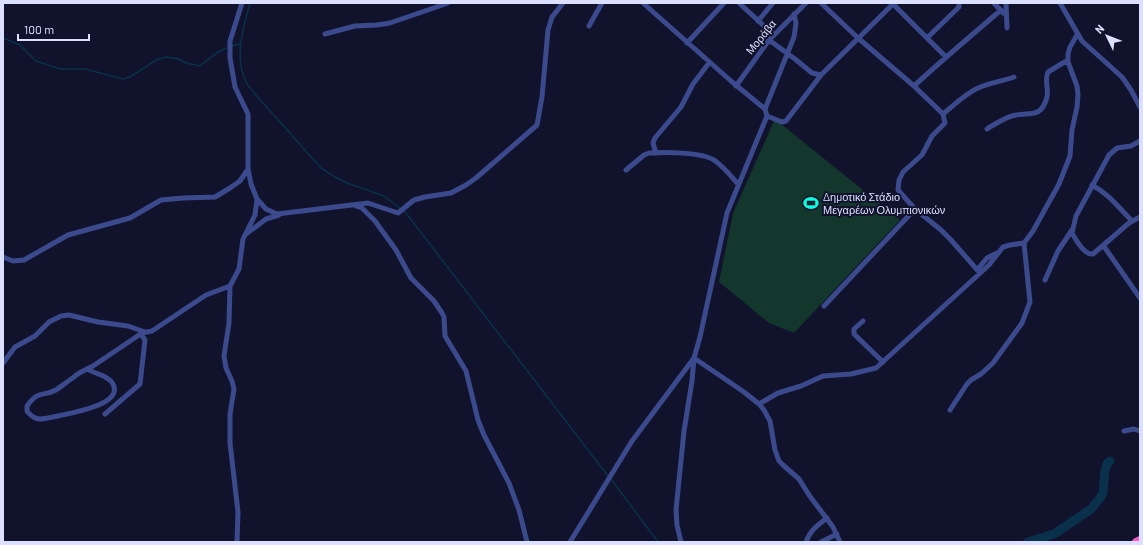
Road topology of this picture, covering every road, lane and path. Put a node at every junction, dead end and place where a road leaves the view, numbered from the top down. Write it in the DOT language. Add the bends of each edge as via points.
graph roads {
  1 [pos="242,3"];
  2 [pos="448,3"];
  3 [pos="563,3"];
  4 [pos="602,3"];
  5 [pos="724,3"];
  6 [pos="739,3"];
  7 [pos="773,3"];
  8 [pos="806,3"];
  9 [pos="821,3"];
  10 [pos="893,3"];
  11 [pos="959,3"];
  12 [pos="994,3"];
  13 [pos="1006,3"];
  14 [pos="1060,3"];
  15 [pos="643,4"];
  16 [pos="1001,10"];
  17 [pos="794,14"];
  18 [pos="1006,16"];
  19 [pos="758,21"];
  20 [pos="589,26"];
  21 [pos="1007,28"];
  22 [pos="325,34"];
  23 [pos="774,35"];
  24 [pos="1077,35"];
  25 [pos="858,38"];
  26 [pos="927,38"];
  27 [pos="769,40"];
  28 [pos="687,43"];
  29 [pos="788,54"];
  30 [pos="946,57"];
  31 [pos="1068,60"];
  32 [pos="709,63"];
  33 [pos="821,75"];
  34 [pos="1014,77"];
  35 [pos="736,86"];
  36 [pos="914,86"];
  37 [pos="1140,107"];
  38 [pos="765,109"];
  39 [pos="943,114"];
  40 [pos="767,116"];
  41 [pos="987,129"];
  42 [pos="1140,141"];
  43 [pos="656,153"];
  44 [pos="248,169"];
  45 [pos="626,170"];
  46 [pos="738,184"];
  47 [pos="1092,185"];
  48 [pos="257,199"];
  49 [pos="355,205"];
  50 [pos="915,210"];
  51 [pos="282,214"];
  52 [pos="1140,217"];
  53 [pos="1132,221"];
  54 [pos="1072,230"];
  55 [pos="245,234"];
  56 [pos="1024,243"];
  57 [pos="1103,245"];
  58 [pos="3,257"];
  59 [pos="979,271"];
  60 [pos="1045,280"];
  61 [pos="230,286"];
  62 [pos="1140,298"];
  63 [pos="824,306"];
  64 [pos="863,321"];
  65 [pos="143,333"];
  66 [pos="694,358"];
  67 [pos="883,362"];
  68 [pos="3,363"];
  69 [pos="87,369"];
  70 [pos="759,404"];
  71 [pos="950,410"];
  72 [pos="105,414"];
  73 [pos="1140,431"];
  74 [pos="1124,432"];
  75 [pos="827,518"];
  76 [pos="837,534"];
  77 [pos="1140,540"];
  78 [pos="237,542"];
  79 [pos="527,542"];
  80 [pos="570,542"];
  81 [pos="681,542"];
  82 [pos="806,542"];
  83 [pos="821,542"];
  84 [pos="840,542"];
  85 [pos="1136,542"];
  1 -- 44 [label="street" via="230,41 230,58 235,87 248,114"];
  2 -- 22 [label="street" via="390,23 355,26"];
  3 -- 49 [label="street" via="552,17 548,30 537,125 476,178 451,193 411,202 398,213 368,204"];
  4 -- 20 [label="street"];
  5 -- 28 [label="street"];
  6 -- 19 [label="street"];
  7 -- 19 [label="street"];
  8 -- 17 [label="street, Μοράβα"];
  9 -- 25 [label="street"];
  10 -- 25 [label="street"];
  10 -- 26 [label="street"];
  11 -- 26 [label="street" via="959,7"];
  12 -- 16 [label="street"];
  13 -- 18 [label="street"];
  14 -- 24 [label="street"];
  15 -- 28 [label="street"];
  16 -- 18 [label="street"];
  16 -- 30 [label="street"];
  17 -- 23 [label="street, Μοράβα"];
  17 -- 29 [label="street" via="796,27"];
  18 -- 21 [label="street"];
  19 -- 23 [label="street"];
  23 -- 27 [label="street, Μοράβα"];
  24 -- 31 [label="street" via="1069,50"];
  24 -- 37 [label="street" via="1122,77"];
  25 -- 33 [label="street"];
  25 -- 36 [label="street"];
  26 -- 30 [label="street"];
  27 -- 29 [label="street"];
  27 -- 35 [label="street, Μοράβα"];
  28 -- 32 [label="street"];
  29 -- 33 [label="street" via="812,73"];
  29 -- 38 [label="street"];
  30 -- 36 [label="street"];
  31 -- 41 [label="street" via="1048,72 1047,96 1041,109 1031,114 1012,116"];
  31 -- 56 [label="street" via="1078,95 1070,156 1059,184"];
  32 -- 35 [label="street"];
  32 -- 43 [label="street" via="693,84 681,107 655,138 653,143"];
  33 -- 40 [label="street" via="786,121"];
  34 -- 39 [label="street" via="979,87"];
  35 -- 38 [label="street"];
  36 -- 39 [label="street"];
  38 -- 40 [label="street"];
  39 -- 50 [label="street" via="943,126 932,136 922,155 903,172 899,180 898,190"];
  40 -- 46 [label="street"];
  42 -- 47 [label="street" via="1113,151"];
  43 -- 45 [label="street" via="644,155"];
  43 -- 46 [label="street" via="707,157"];
  44 -- 48 [label="street"];
  44 -- 58 [label="street" via="244,177 215,197 161,200 130,218 68,235 24,260 12,261"];
  46 -- 66 [label="street" via="725,221"];
  47 -- 53 [label="street" via="1114,201"];
  47 -- 54 [label="street" via="1076,216"];
  48 -- 51 [label="street" via="269,211"];
  48 -- 55 [label="street" via="255,215"];
  49 -- 51 [label="street"];
  49 -- 79 [label="street" via="362,208 375,221 396,250 411,278 442,313 445,336 466,371 478,420 509,483"];
  50 -- 59 [label="street" via="941,230"];
  50 -- 63 [label="street"];
  51 -- 55 [label="street" via="266,219"];
  52 -- 53 [label="street"];
  53 -- 57 [label="street"];
  54 -- 57 [label="street" via="1074,237 1088,254 1096,253"];
  54 -- 60 [label="street" via="1058,251"];
  55 -- 61 [label="street" via="238,268"];
  56 -- 59 [label="street" via="1003,247 989,265"];
  56 -- 71 [label="street" via="1030,302 1022,323 992,363 967,384"];
  57 -- 62 [label="street"];
  59 -- 67 [label="street"];
  61 -- 65 [label="street" via="206,295 158,328"];
  61 -- 78 [label="street" via="229,323 224,358 234,389 230,414 230,443 238,512"];
  64 -- 67 [label="street" via="854,329 854,334"];
  65 -- 68 [label="street" via="128,326 69,315 61,316 49,322 35,336 15,347"];
  65 -- 69 [label="street"];
  65 -- 72 [label="street" via="145,340 140,384"];
  66 -- 70 [label="street"];
  66 -- 80 [label="street" via="640,431"];
  66 -- 81 [label="street" via="676,510"];
  67 -- 70 [label="street" via="870,370 823,376 778,393"];
  69 -- 69 [label="street" via="52,392 36,396 27,406 27,411 39,419 78,412 107,401 113,394 113,384 106,377"];
  70 -- 75 [label="street" via="770,421 779,461 799,479"];
  73 -- 74 [label="street" via="1134,429"];
  75 -- 76 [label="street"];
  75 -- 82 [label="street" via="809,533"];
  76 -- 83 [label="street"];
  76 -- 84 [label="street"];
  77 -- 85 [label="highway"];
}
